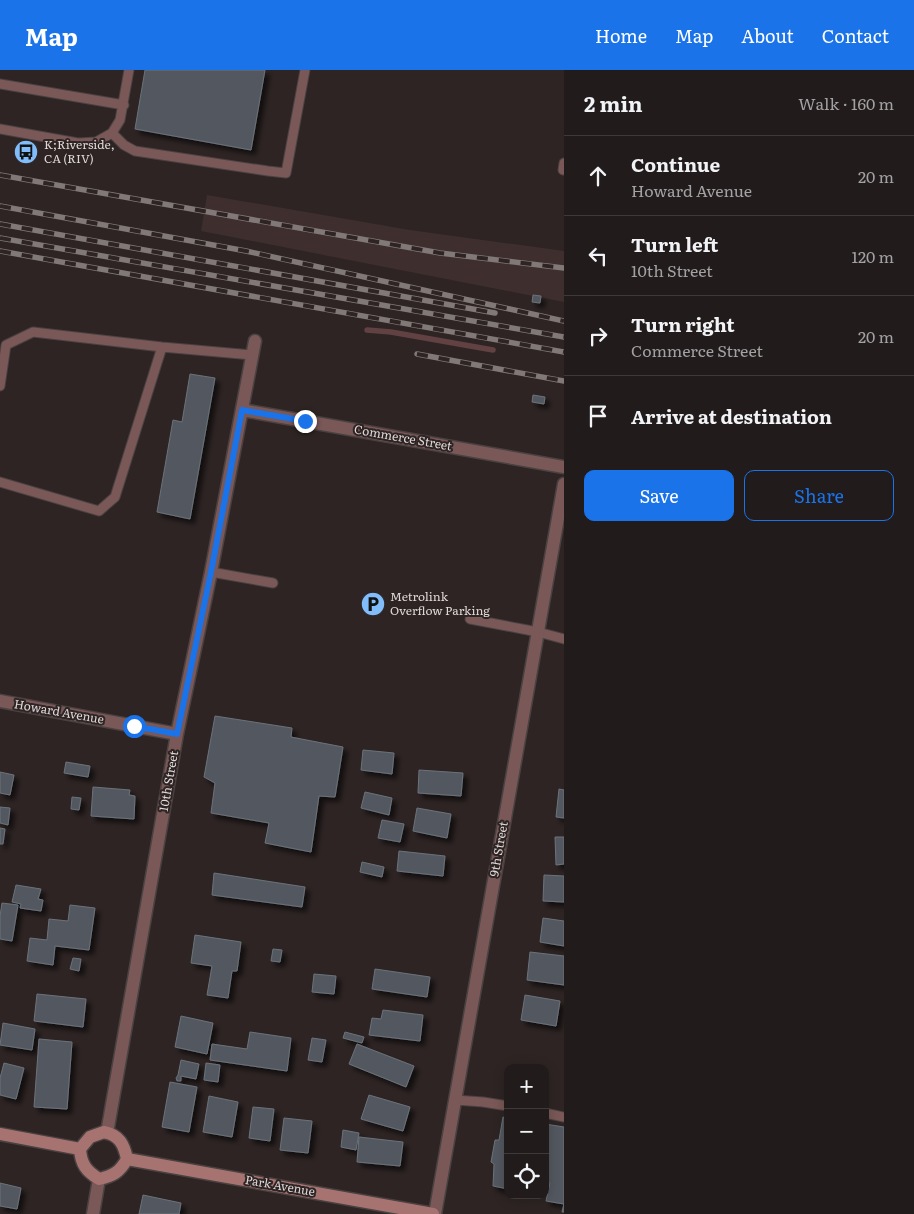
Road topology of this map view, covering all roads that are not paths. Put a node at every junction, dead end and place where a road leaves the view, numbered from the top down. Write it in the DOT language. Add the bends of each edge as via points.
graph roads {
  1 [pos="129,70"];
  2 [pos="305,70"];
  3 [pos="0,84"];
  4 [pos="124,105"];
  5 [pos="0,129"];
  6 [pos="112,133"];
  7 [pos="255,341"];
  8 [pos="162,347"];
  9 [pos="252,354"];
  10 [pos="0,386"];
  11 [pos="242,410"];
  12 [pos="564,467"];
  13 [pos="0,482"];
  14 [pos="564,484"];
  15 [pos="211,572"];
  16 [pos="273,583"];
  17 [pos="470,619"];
  18 [pos="538,632"];
  19 [pos="564,639"];
  20 [pos="0,701"];
  21 [pos="177,734"];
  22 [pos="455,1100"];
  23 [pos="504,1105"];
  24 [pos="549,1114"];
  25 [pos="564,1116"];
  26 [pos="107,1133"];
  27 [pos="0,1134"];
  28 [pos="80,1150"];
  29 [pos="127,1159"];
  30 [pos="99,1179"];
  31 [pos="93,1214"];
  32 [pos="434,1214"];
  1 -- 4 [label="lane"];
  2 -- 6 [label="lane" via="286,173 135,151"];
  3 -- 4 [label="lane"];
  4 -- 6 [label="lane"];
  5 -- 6 [label="lane" via="78,143 96,142"];
  7 -- 9 [label="street, 10th Street"];
  8 -- 9 [label="lane"];
  8 -- 10 [label="lane" via="34,332 6,345"];
  8 -- 13 [label="lane" via="115,497 99,511"];
  9 -- 11 [label="street, 10th Street"];
  11 -- 12 [label="street, Commerce Street"];
  11 -- 15 [label="street, 10th Street"];
  14 -- 18 [label="street, 9th Street"];
  15 -- 16 [label="lane"];
  15 -- 21 [label="street, 10th Street"];
  17 -- 18 [label="lane"];
  18 -- 19 [label="lane"];
  18 -- 22 [label="street, 9th Street"];
  20 -- 21 [label="street, Howard Avenue"];
  21 -- 26 [label="street, 10th Street"];
  22 -- 23 [label="lane"];
  22 -- 32 [label="street, 9th Street"];
  24 -- 25 [label="lane"];
  26 -- 28 [label="street" via="96,1133"];
  26 -- 29 [label="street" via="122,1142"];
  27 -- 28 [label="street"];
  28 -- 30 [label="street" via="86,1170"];
  29 -- 30 [label="street" via="114,1175"];
  29 -- 32 [label="street, Park Avenue"];
  30 -- 31 [label="street"];
}
